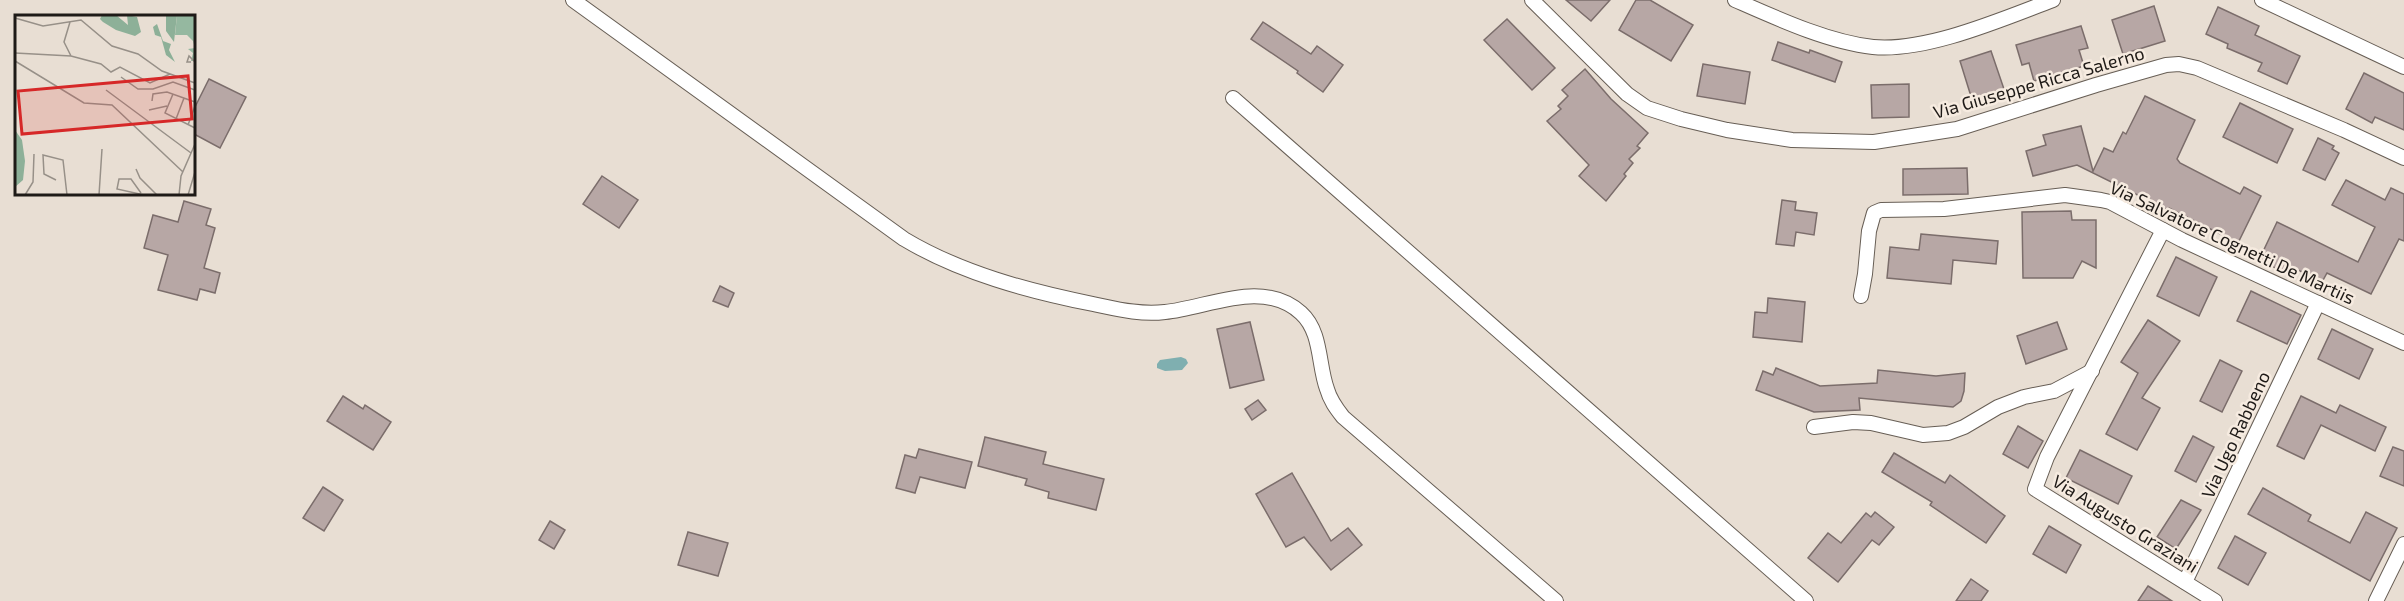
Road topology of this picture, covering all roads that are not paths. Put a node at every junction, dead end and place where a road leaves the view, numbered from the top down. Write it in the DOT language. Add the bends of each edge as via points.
graph roads {
  1 [pos="573,0"];
  2 [pos="1532,0"];
  3 [pos="1735,0"];
  4 [pos="2053,0"];
  5 [pos="2262,0"];
  6 [pos="2404,67"];
  7 [pos="1233,98"];
  8 [pos="2404,158"];
  9 [pos="2163,230"];
  10 [pos="1861,296"];
  11 [pos="2318,303"];
  12 [pos="2404,343"];
  13 [pos="2092,371"];
  14 [pos="1814,427"];
  15 [pos="2404,544"];
  16 [pos="2185,582"];
  17 [pos="1556,601"];
  18 [pos="1806,601"];
  19 [pos="2215,601"];
  20 [pos="2376,601"];
  1 -- 17 [label="street" via="904,239 951,263 1071,299 1140,313 1246,297 1275,300 1293,307 1312,329 1327,389 1343,417"];
  2 -- 8 [label="street, Via Giuseppe Ricca Salerno" via="1635,101 1666,115 1734,131 1804,141 1886,141 1957,129 2096,85 2179,64 2197,68"];
  3 -- 4 [label="street" via="1837,39 1886,47 1941,39"];
  5 -- 6 [label="street"];
  7 -- 18 [label="street"];
  9 -- 10 [label="street, Via Salvatore Cognetti De Martiis" via="2110,202 2074,195 1944,209 1881,210 1874,213 1869,231"];
  9 -- 11 [label="street, Via Salvatore Cognetti De Martiis"];
  9 -- 13 [label="street, Via Augusto Graziani"];
  11 -- 12 [label="street, Via Salvatore Cognetti De Martiis"];
  11 -- 16 [label="street, Via Ugo Rabbeno"];
  13 -- 14 [label="street" via="2055,391 1998,407 1948,433 1923,435 1853,422"];
  13 -- 16 [label="street, Via Augusto Graziani" via="2047,457 2035,489"];
  15 -- 20 [label="street"];
  16 -- 19 [label="street, Via Augusto Graziani"];
}
